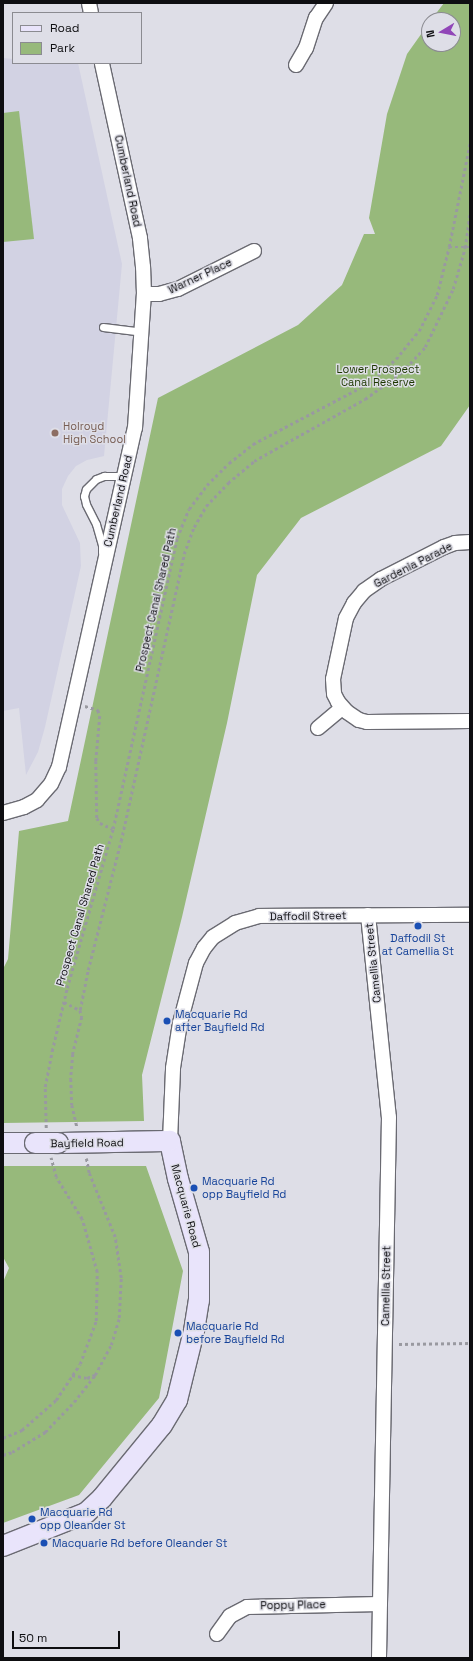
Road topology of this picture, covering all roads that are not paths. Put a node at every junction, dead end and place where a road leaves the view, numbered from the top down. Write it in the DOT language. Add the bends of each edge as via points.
graph roads {
  1 [pos="326,3"];
  2 [pos="102,64"];
  3 [pos="296,65"];
  4 [pos="254,251"];
  5 [pos="144,294"];
  6 [pos="103,327"];
  7 [pos="142,332"];
  8 [pos="124,476"];
  9 [pos="470,542"];
  10 [pos="103,569"];
  11 [pos="342,708"];
  12 [pos="470,721"];
  13 [pos="318,728"];
  14 [pos="3,813"];
  15 [pos="368,915"];
  16 [pos="470,915"];
  17 [pos="204,948"];
  18 [pos="170,1142"];
  19 [pos="3,1143"];
  20 [pos="3,1546"];
  21 [pos="380,1604"];
  22 [pos="217,1634"];
  23 [pos="379,1658"];
  1 -- 3 [label="street" via="316,18 306,48"];
  2 -- 5 [label="street, Cumberland Road" via="140,238"];
  4 -- 5 [label="street, Warner Place" via="178,289 159,294"];
  5 -- 7 [label="street, Cumberland Road"];
  6 -- 7 [label="lane"];
  7 -- 8 [label="street, Cumberland Road" via="136,420"];
  8 -- 10 [label="street, Cumberland Road"];
  8 -- 10 [label="lane" via="96,478 86,489 84,496 102,545"];
  9 -- 11 [label="street, Gardenia Parade" via="450,544 381,579 359,597 350,610 343,628 333,678 334,694"];
  10 -- 14 [label="street, Cumberland Road" via="61,760 45,792 32,803"];
  11 -- 12 [label="street" via="352,716 367,722"];
  11 -- 13 [label="street"];
  15 -- 16 [label="street, Daffodil Street"];
  15 -- 17 [label="street, Daffodil Street" via="250,918 228,927 213,937"];
  15 -- 21 [label="street, Camellia Street" via="390,1117"];
  17 -- 18 [label="street, Macquarie Road" via="196,963 178,1037 172,1089"];
  18 -- 19 [label="street, Bayfield Road, bridge" via="82,1143 55,1152 35,1143"];
  18 -- 20 [label="street, Macquarie Road" via="198,1252 198,1308 186,1370 177,1400 162,1425 102,1498 86,1513"];
  21 -- 22 [label="street, Poppy Place" via="247,1607 230,1616"];
  21 -- 23 [label="street, Camellia Street"];
}
